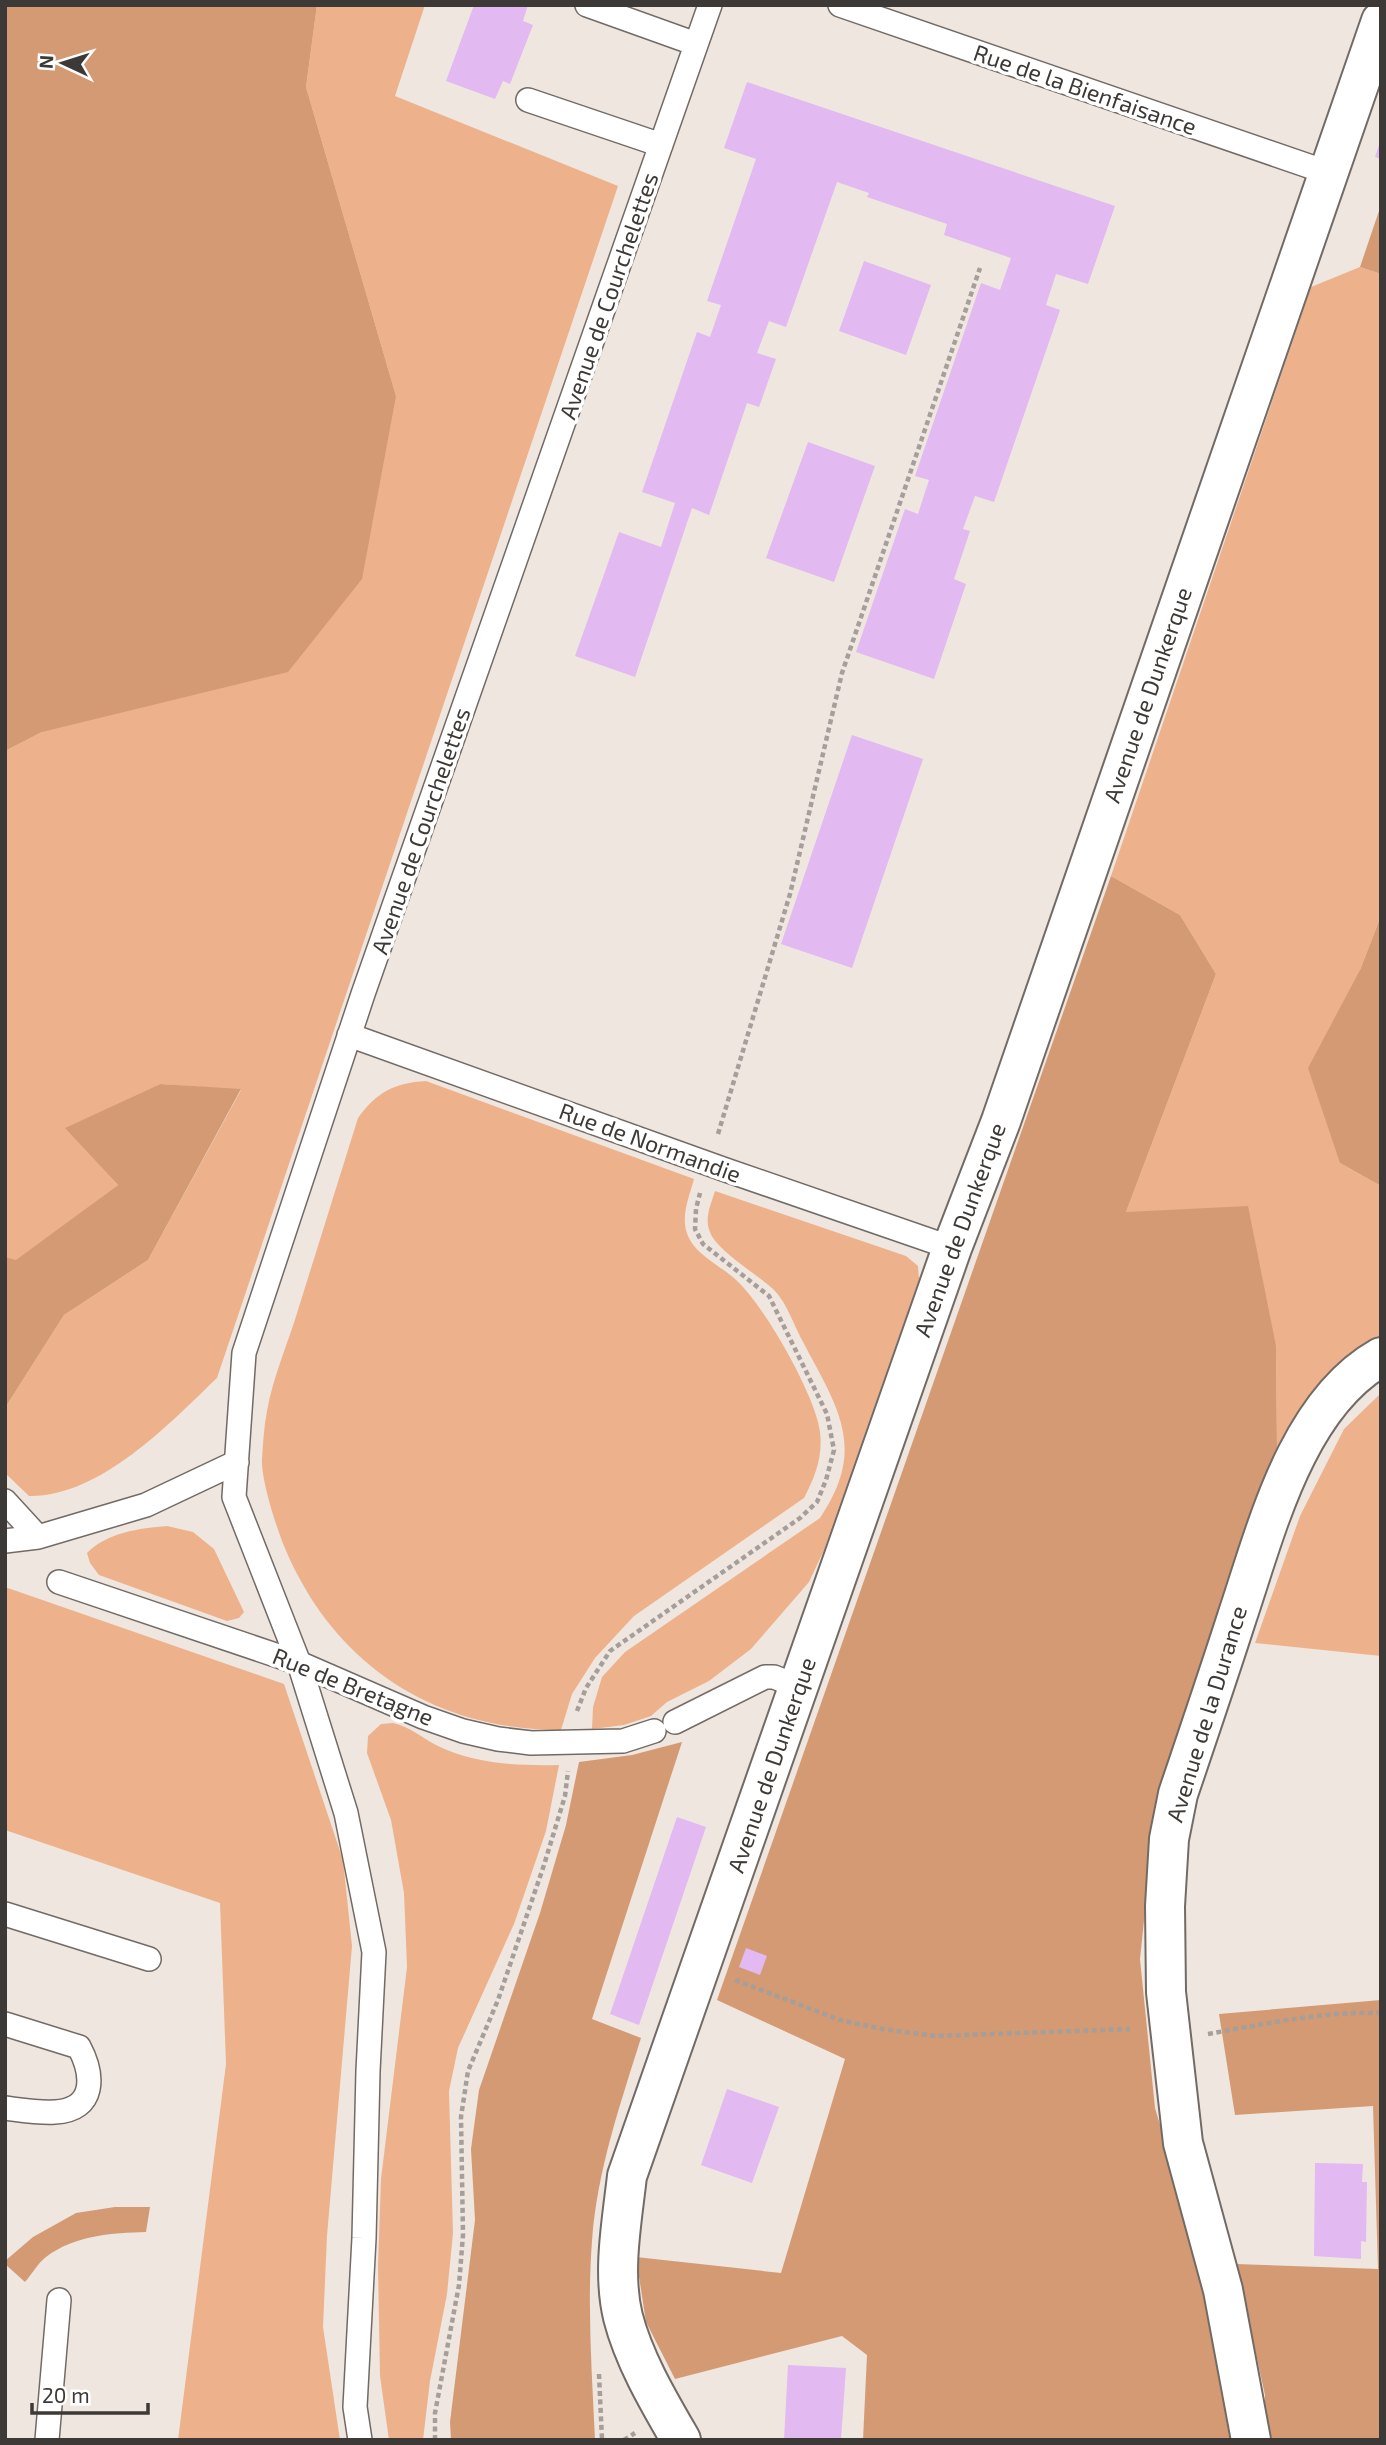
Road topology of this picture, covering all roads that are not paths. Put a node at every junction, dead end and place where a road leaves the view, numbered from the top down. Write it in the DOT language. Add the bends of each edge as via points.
graph roads {
  1 [pos="587,5"];
  2 [pos="710,5"];
  3 [pos="840,5"];
  4 [pos="1381,21"];
  5 [pos="696,44"];
  6 [pos="528,100"];
  7 [pos="661,145"];
  8 [pos="1329,173"];
  9 [pos="349,1035"];
  10 [pos="952,1248"];
  11 [pos="1381,1357"];
  12 [pos="237,1462"];
  13 [pos="5,1501"];
  14 [pos="38,1537"];
  15 [pos="5,1541"];
  16 [pos="59,1582"];
  17 [pos="299,1663"];
  18 [pos="799,1687"];
  19 [pos="5,1914"];
  20 [pos="149,1959"];
  21 [pos="5,2024"];
  22 [pos="5,2108"];
  23 [pos="60,2300"];
  24 [pos="47,2440"];
  25 [pos="360,2440"];
  26 [pos="681,2440"];
  27 [pos="1251,2440"];
  1 -- 5 [label="lane"];
  2 -- 5 [label="lane, Avenue de Courchelettes"];
  3 -- 8 [label="lane, Rue de la Bienfaisance"];
  4 -- 8 [label="street, Avenue de Dunkerque"];
  5 -- 7 [label="lane, Avenue de Courchelettes"];
  6 -- 7 [label="lane"];
  7 -- 9 [label="lane, Avenue de Courchelettes"];
  8 -- 10 [label="street, Avenue de Dunkerque" via="1001,1121"];
  9 -- 10 [label="lane, Rue de Normandie"];
  9 -- 12 [label="lane, Avenue de Courchelettes" via="244,1353"];
  10 -- 18 [label="street, Avenue de Dunkerque"];
  11 -- 27 [label="street, Avenue de la Durance" via="1339,1393 1311,1427 1289,1468 1178,1794 1169,1839 1166,1993 1183,2143 1223,2290"];
  12 -- 14 [label="lane" via="146,1505"];
  12 -- 17 [label="lane, Avenue de Courchelettes" via="234,1497"];
  13 -- 14 [label="lane"];
  14 -- 15 [label="lane"];
  16 -- 17 [label="lane, Rue de Bretagne"];
  17 -- 18 [label="lane, Rue de Bretagne" via="463,1731 531,1743 623,1741 664,1727 765,1677"];
  17 -- 25 [label="lane, Avenue de Courchelettes" via="346,1813 374,1952 355,2407"];
  18 -- 26 [label="street, Avenue de Dunkerque" via="627,2176 618,2276 623,2317 652,2389"];
  19 -- 20 [label="lane"];
  21 -- 22 [label="lane" via="79,2047 90,2078 87,2096 74,2108 55,2112"];
  23 -- 24 [label="lane"];
}
